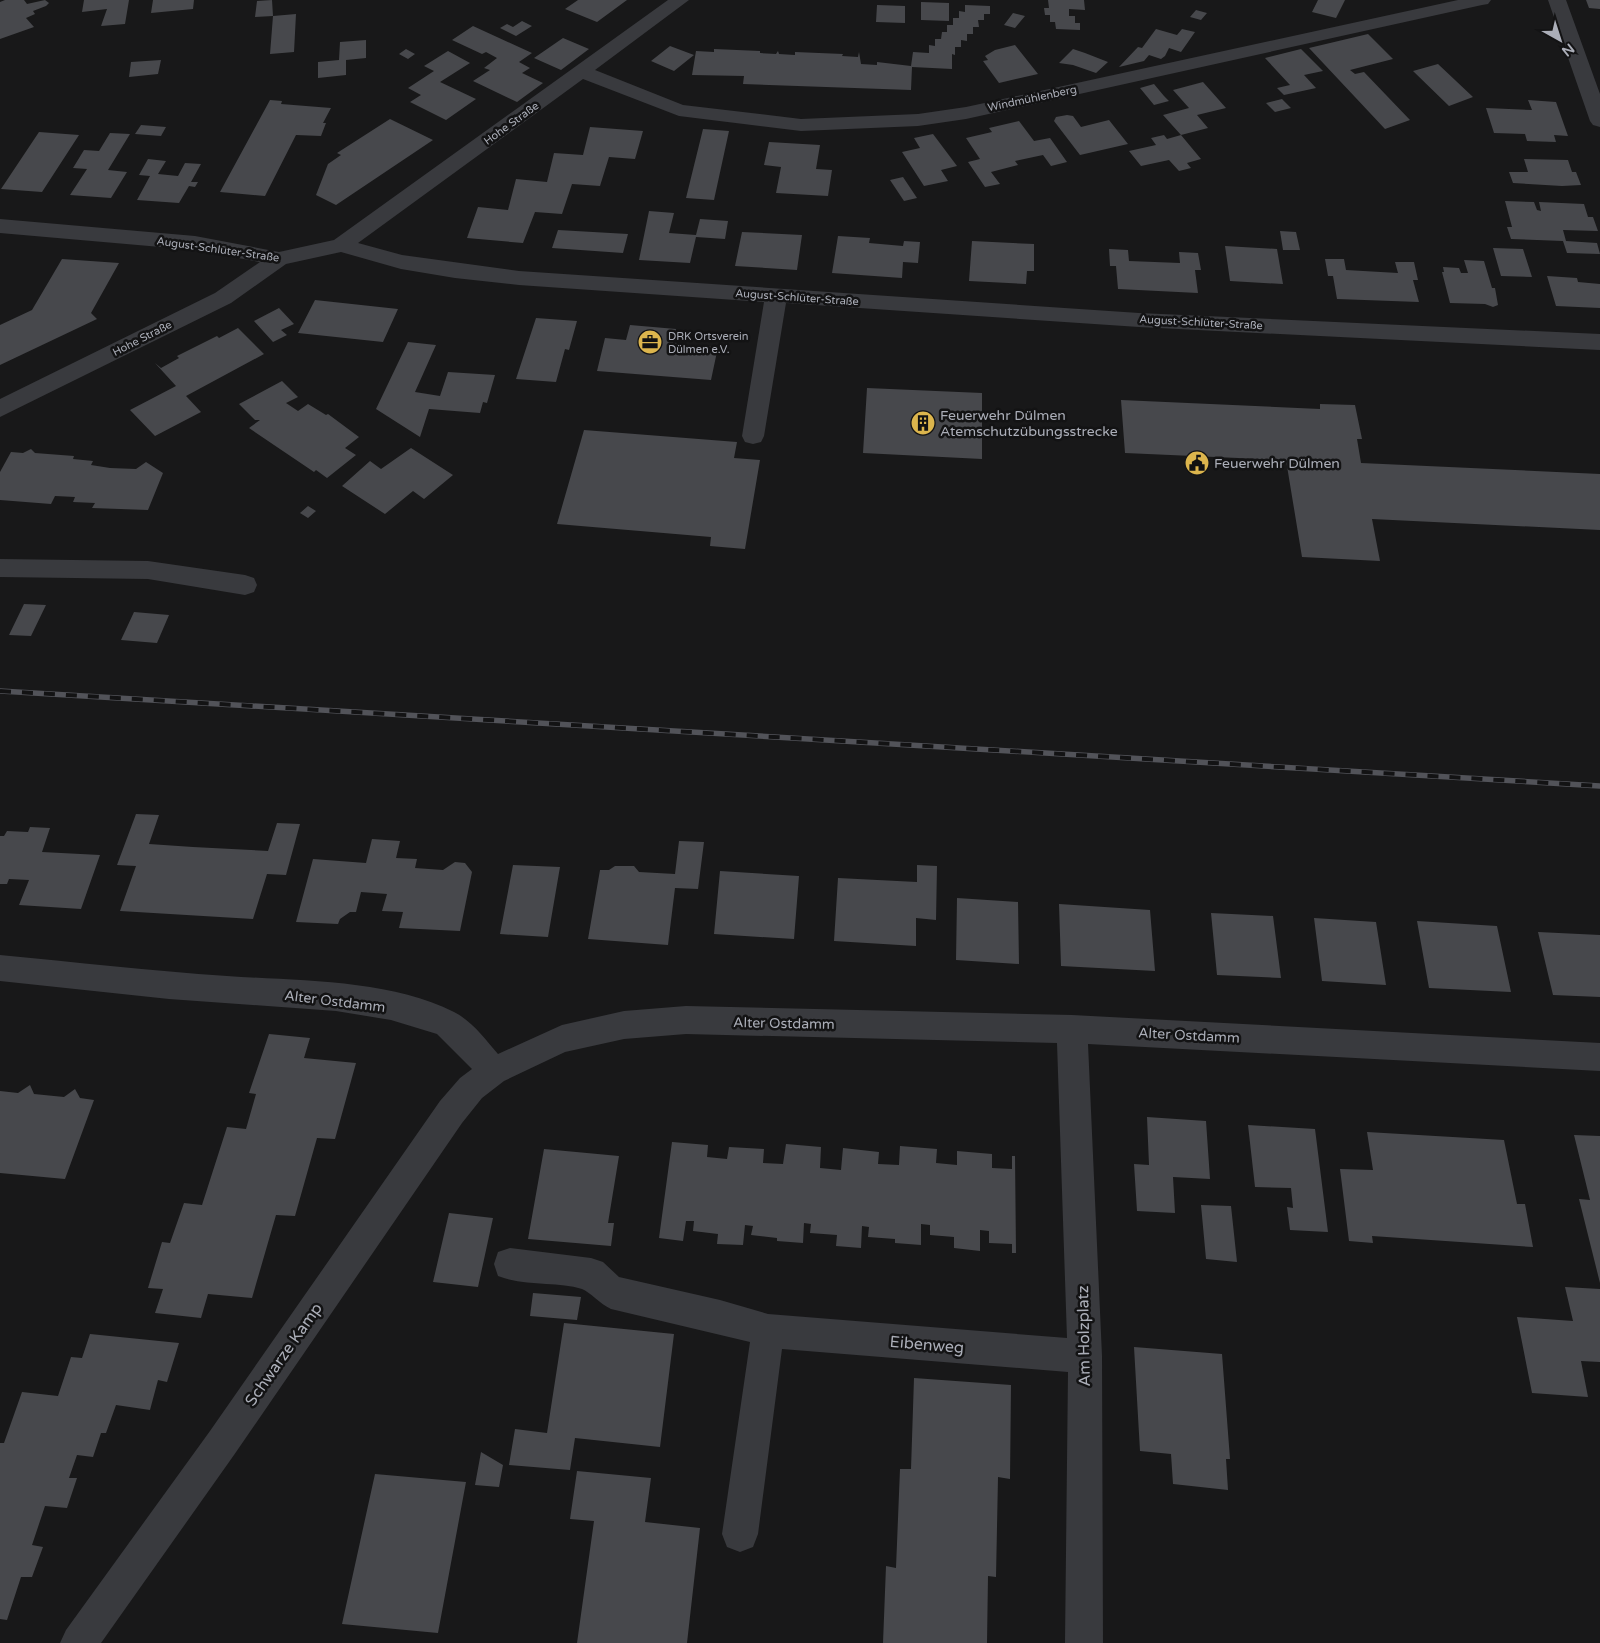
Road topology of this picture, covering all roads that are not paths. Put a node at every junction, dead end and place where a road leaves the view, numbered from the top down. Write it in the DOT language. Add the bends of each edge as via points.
graph roads {
  1 [pos="680,0"];
  2 [pos="1482,0"];
  3 [pos="1557,0"];
  4 [pos="583,72"];
  5 [pos="1600,121"];
  6 [pos="0,226"];
  7 [pos="341,245"];
  8 [pos="280,259"];
  9 [pos="776,296"];
  10 [pos="1600,342"];
  11 [pos="0,409"];
  12 [pos="753,436"];
  13 [pos="0,568"];
  14 [pos="245,584"];
  15 [pos="0,968"];
  16 [pos="1072,1029"];
  17 [pos="1600,1056"];
  18 [pos="493,1071"];
  19 [pos="510,1264"];
  20 [pos="768,1331"];
  21 [pos="1085,1356"];
  22 [pos="740,1534"];
  23 [pos="79,1643"];
  24 [pos="1084,1643"];
  1 -- 4 [label="street, Hohe Straße"];
  2 -- 4 [label="street, Windmühlenberg" via="966,113 918,120 801,125 679,110"];
  3 -- 5 [label="street"];
  4 -- 7 [label="street, Hohe Straße"];
  6 -- 8 [label="street, August-Schlüter-Straße" via="195,243"];
  7 -- 8 [label="street, August-Schlüter-Straße"];
  7 -- 9 [label="street, August-Schlüter-Straße" via="401,262 455,272"];
  8 -- 11 [label="street, Hohe Straße" via="223,298"];
  9 -- 10 [label="street, August-Schlüter-Straße" via="1139,320"];
  9 -- 12 [label="street"];
  13 -- 14 [label="street" via="148,570"];
  15 -- 18 [label="street, Alter Ostdamm" via="347,999 408,1011 444,1022"];
  16 -- 17 [label="street, Alter Ostdamm"];
  16 -- 18 [label="street, Alter Ostdamm" via="686,1020 624,1025 562,1039"];
  16 -- 21 [label="street, Am Holzplatz"];
  18 -- 23 [label="street, Schwarze Kamp" via="471,1088 451,1112"];
  19 -- 20 [label="street, Eibenweg" via="590,1274 611,1292"];
  20 -- 21 [label="street, Eibenweg"];
  20 -- 22 [label="street"];
  21 -- 24 [label="street, Am Holzplatz"];
}
